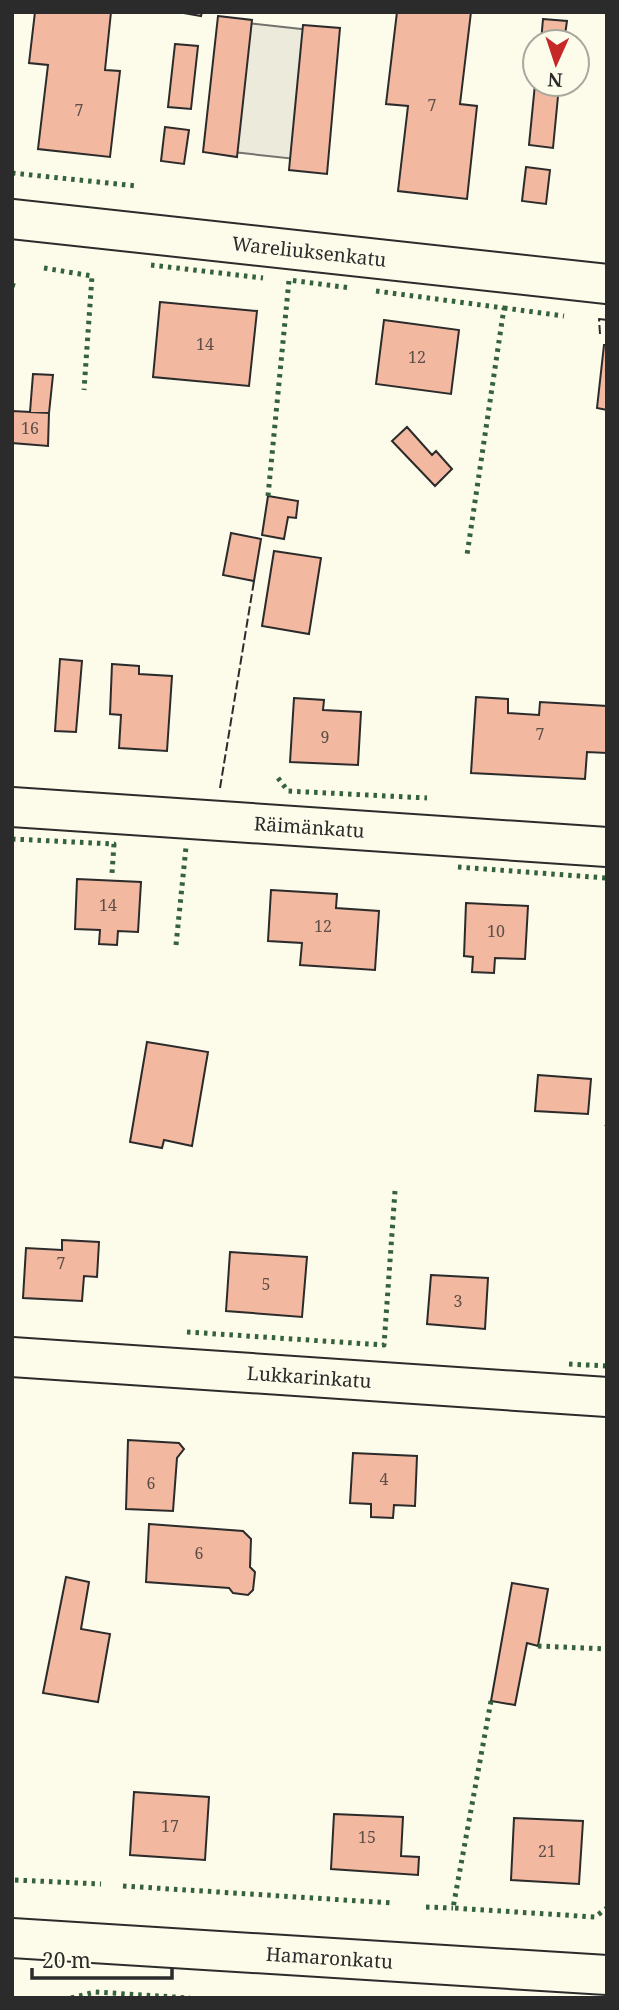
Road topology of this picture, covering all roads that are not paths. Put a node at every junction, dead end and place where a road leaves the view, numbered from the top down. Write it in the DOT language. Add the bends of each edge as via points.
graph roads {
  1 [pos="12,219"];
  2 [pos="607,284"];
  3 [pos="12,807"];
  4 [pos="607,847"];
  5 [pos="12,1357"];
  6 [pos="607,1397"];
  7 [pos="12,1938"];
  8 [pos="607,1975"];
  1 -- 2 [label="street, Wareliuksenkatu"];
  3 -- 4 [label="street, Räimänkatu"];
  5 -- 6 [label="street, Lukkarinkatu"];
  7 -- 8 [label="street, Hamaronkatu"];
}
